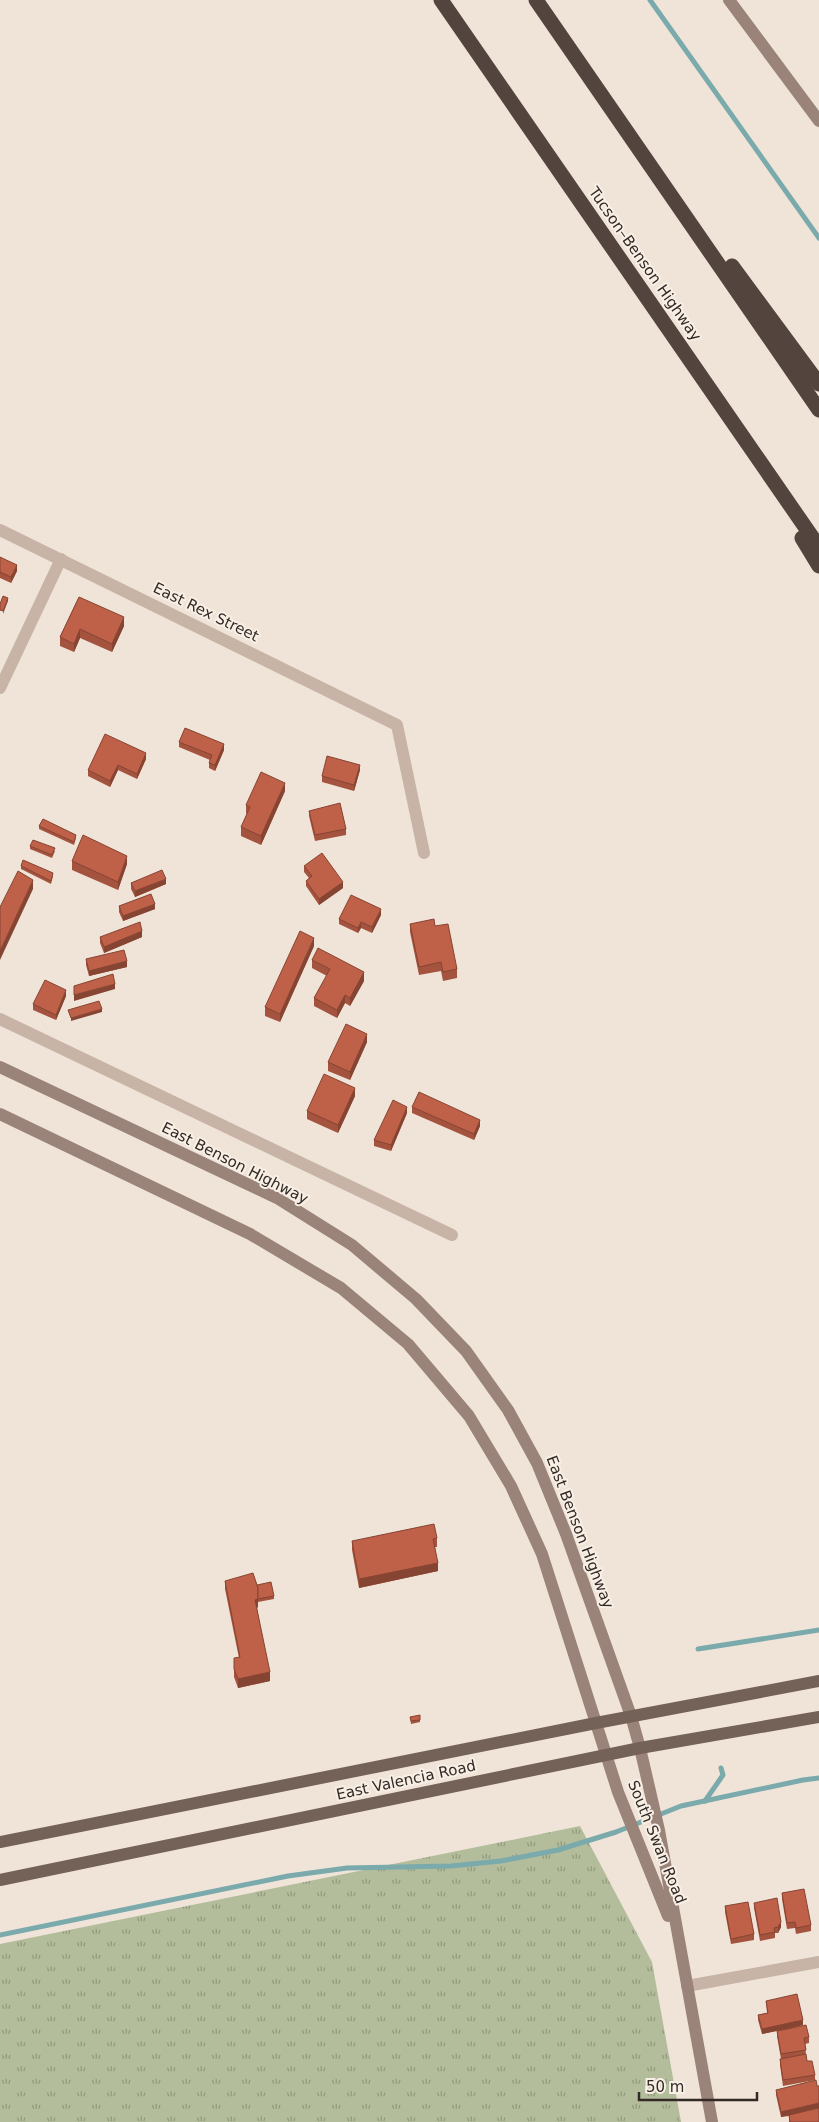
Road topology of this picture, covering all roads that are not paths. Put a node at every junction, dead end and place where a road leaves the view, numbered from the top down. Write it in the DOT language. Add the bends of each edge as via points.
graph roads {
  1 [pos="441,0"];
  2 [pos="729,0"];
  3 [pos="539,3"];
  4 [pos="817,113"];
  5 [pos="819,384"];
  6 [pos="819,410"];
  7 [pos="741,434"];
  8 [pos="0,530"];
  9 [pos="819,547"];
  10 [pos="61,559"];
  11 [pos="819,566"];
  12 [pos="0,688"];
  13 [pos="424,853"];
  14 [pos="0,1019"];
  15 [pos="0,1067"];
  16 [pos="0,1114"];
  17 [pos="452,1236"];
  18 [pos="819,1681"];
  19 [pos="631,1716"];
  20 [pos="819,1718"];
  21 [pos="596,1723"];
  22 [pos="640,1748"];
  23 [pos="606,1755"];
  24 [pos="0,1842"];
  25 [pos="0,1880"];
  26 [pos="678,1941"];
  27 [pos="819,1962"];
  28 [pos="687,1986"];
  29 [pos="712,2122"];
  1 -- 7 [label="highway, Tucson–Benson Highway"];
  2 -- 4 [label="main road"];
  3 -- 5 [label="highway"];
  3 -- 6 [label="highway"];
  7 -- 9 [label="highway, Tucson–Benson Highway"];
  7 -- 11 [label="highway"];
  8 -- 10 [label="street, East Rex Street"];
  10 -- 12 [label="street"];
  10 -- 13 [label="street, East Rex Street" via="397,725"];
  14 -- 17 [label="street, East Benson Highway"];
  15 -- 19 [label="main road, East Benson Highway" via="277,1198 352,1245 416,1299 466,1352 508,1410 537,1463"];
  16 -- 21 [label="main road" via="250,1234 341,1288 408,1344 469,1416 511,1486 542,1554"];
  18 -- 19 [label="main road, East Valencia Road"];
  19 -- 21 [label="main road, East Valencia Road"];
  19 -- 22 [label="main road, East Benson Highway"];
  20 -- 22 [label="main road, East Valencia Road"];
  21 -- 23 [label="main road"];
  21 -- 24 [label="main road, East Valencia Road"];
  22 -- 23 [label="main road, East Valencia Road"];
  22 -- 26 [label="main road, South Swan Road" via="659,1830"];
  23 -- 25 [label="main road, East Valencia Road"];
  23 -- 26 [label="main road, South Swan Road"];
  26 -- 28 [label="main road, South Swan Road"];
  27 -- 28 [label="street"];
  28 -- 29 [label="main road, South Swan Road"];
}
